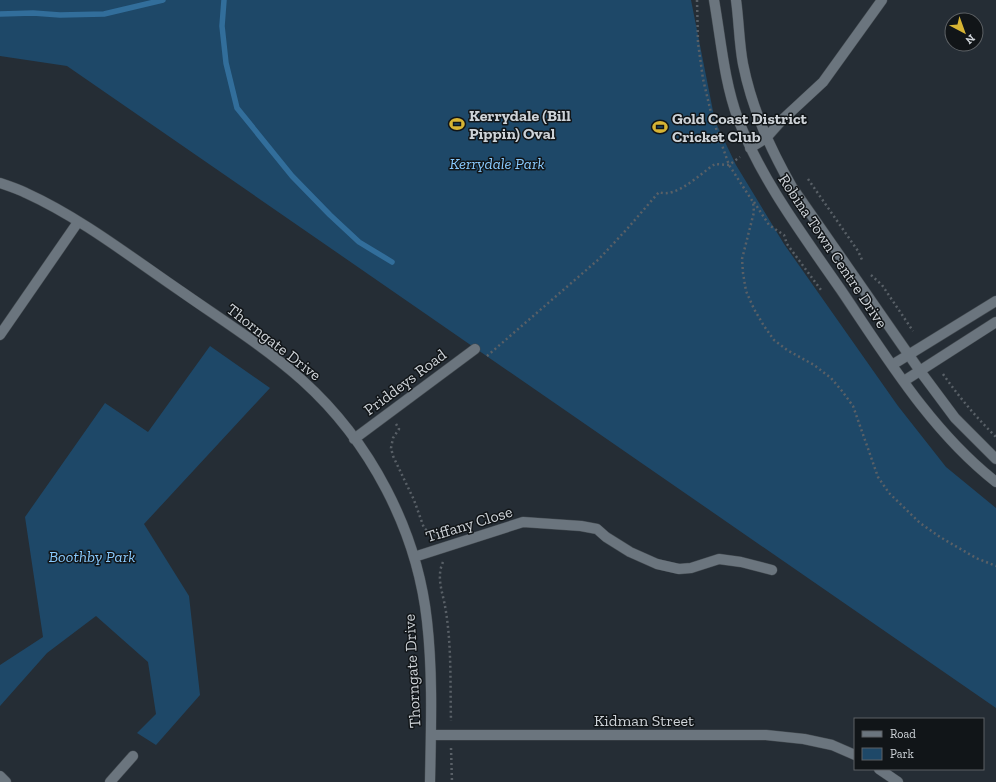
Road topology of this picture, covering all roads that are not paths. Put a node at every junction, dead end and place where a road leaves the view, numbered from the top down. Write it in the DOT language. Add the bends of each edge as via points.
graph roads {
  1 [pos="714,0"];
  2 [pos="736,0"];
  3 [pos="882,0"];
  4 [pos="766,138"];
  5 [pos="750,148"];
  6 [pos="0,183"];
  7 [pos="78,222"];
  8 [pos="996,301"];
  9 [pos="996,322"];
  10 [pos="0,335"];
  11 [pos="475,349"];
  12 [pos="909,355"];
  13 [pos="892,365"];
  14 [pos="920,371"];
  15 [pos="904,381"];
  16 [pos="354,439"];
  17 [pos="996,459"];
  18 [pos="996,482"];
  19 [pos="414,557"];
  20 [pos="772,570"];
  21 [pos="431,735"];
  22 [pos="854,755"];
  23 [pos="133,756"];
  24 [pos="880,770"];
  25 [pos="0,776"];
  26 [pos="6,782"];
  27 [pos="110,782"];
  28 [pos="430,782"];
  29 [pos="898,782"];
  1 -- 5 [label="street, Robina Town Centre Drive" via="729,88"];
  2 -- 4 [label="street, Robina Town Centre Drive" via="746,80"];
  3 -- 4 [label="street" via="823,82"];
  4 -- 5 [label="street"];
  4 -- 12 [label="street, Robina Town Centre Drive" via="792,187"];
  5 -- 13 [label="street, Robina Town Centre Drive" via="774,193"];
  6 -- 7 [label="street, Thorngate Drive" via="25,192"];
  7 -- 10 [label="street"];
  7 -- 16 [label="street, Thorngate Drive" via="276,358 303,380"];
  8 -- 12 [label="street"];
  9 -- 14 [label="street"];
  11 -- 16 [label="street, Priddeys Road"];
  12 -- 13 [label="street"];
  12 -- 14 [label="street, Robina Town Centre Drive"];
  13 -- 15 [label="street, Robina Town Centre Drive"];
  14 -- 15 [label="street"];
  14 -- 17 [label="street, Robina Town Centre Drive" via="955,418"];
  15 -- 18 [label="street, Robina Town Centre Drive" via="952,442"];
  16 -- 19 [label="street, Thorngate Drive" via="391,498"];
  19 -- 20 [label="street, Tiffany Close" via="523,522 597,529 630,552 657,564 679,569 719,559"];
  19 -- 21 [label="street, Thorngate Drive" via="427,620"];
  21 -- 22 [label="street, Kidman Street" via="766,735 832,745"];
  21 -- 28 [label="street, Thorngate Drive"];
  23 -- 27 [label="street"];
  24 -- 29 [label="street"];
  25 -- 26 [label="street"];
}
